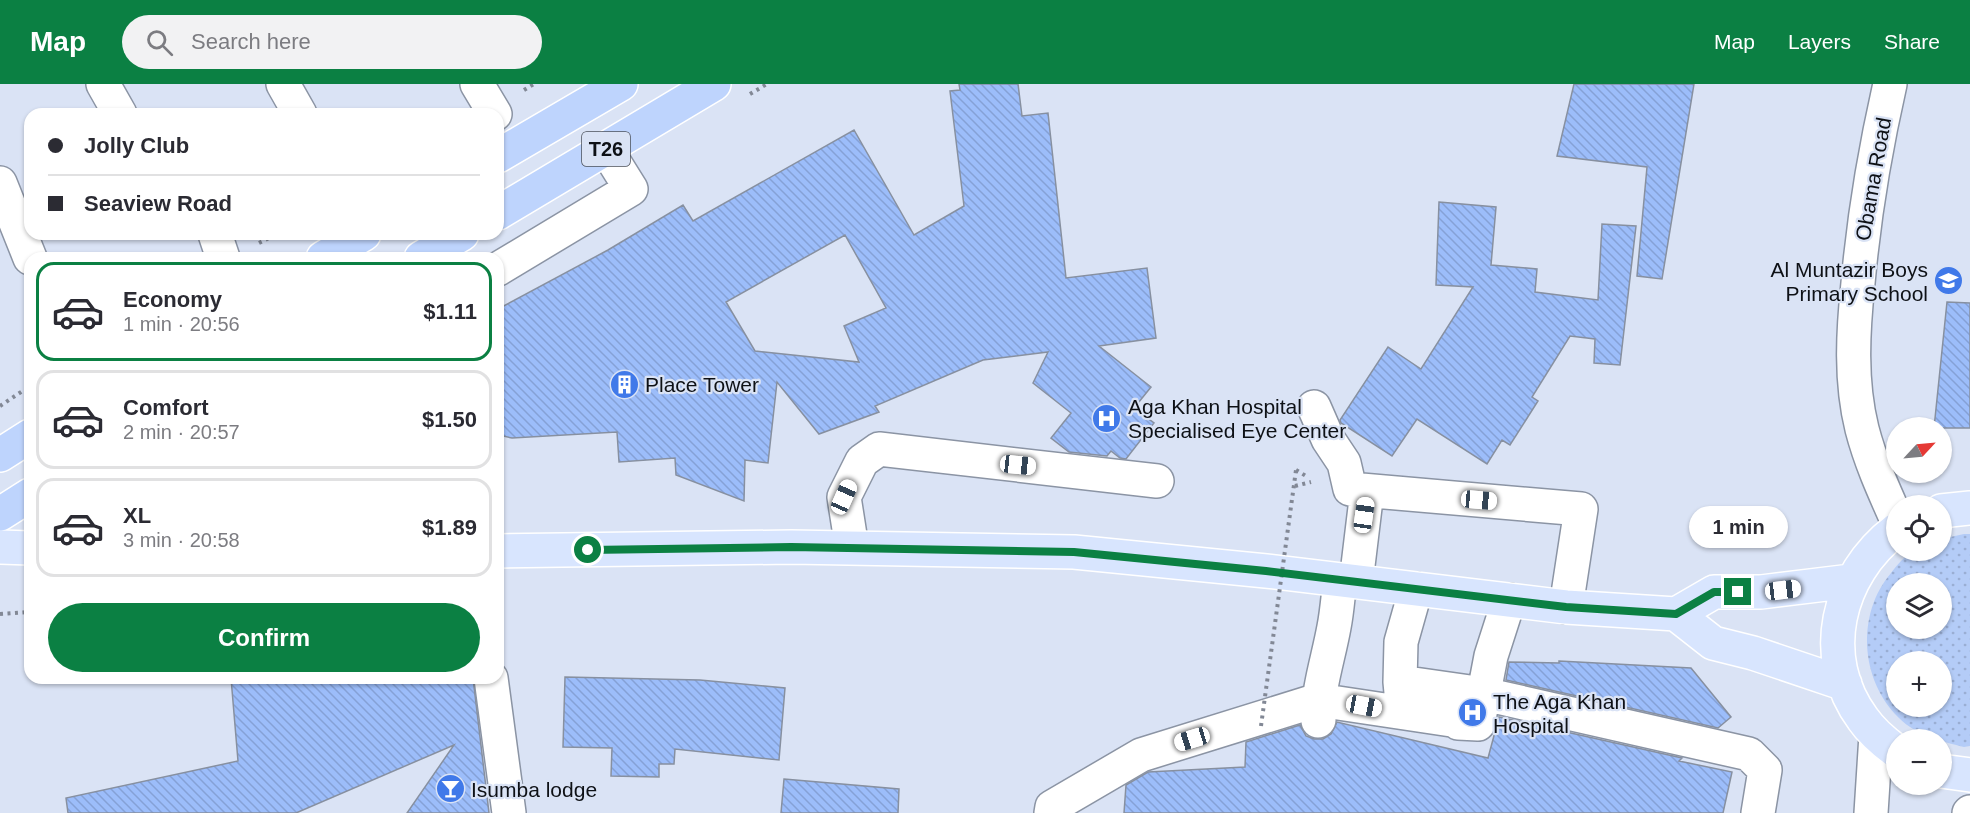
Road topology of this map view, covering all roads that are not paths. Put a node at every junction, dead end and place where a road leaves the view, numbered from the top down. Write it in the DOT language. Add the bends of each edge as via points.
graph roads {
  1 [pos="104,84"];
  2 [pos="283,84"];
  3 [pos="477,84"];
  4 [pos="621,84"];
  5 [pos="714,84"];
  6 [pos="1890,84"];
  7 [pos="117,108"];
  8 [pos="297,108"];
  9 [pos="491,108"];
  10 [pos="606,149"];
  11 [pos="507,151"];
  12 [pos="0,183"];
  13 [pos="504,209"];
  14 [pos="354,240"];
  15 [pos="452,240"];
  16 [pos="28,252"];
  17 [pos="333,252"];
  18 [pos="432,252"];
  19 [pos="504,265"];
  20 [pos="1314,407"];
  21 [pos="24,440"];
  22 [pos="0,455"];
  23 [pos="1157,481"];
  24 [pos="1367,491"];
  25 [pos="1886,496"];
  26 [pos="24,499"];
  27 [pos="1970,508"];
  28 [pos="1952,510"];
  29 [pos="0,514"];
  30 [pos="1886,539"];
  31 [pos="0,547"];
  32 [pos="24,548"];
  33 [pos="852,548"];
  34 [pos="504,551"];
  35 [pos="1348,581"];
  36 [pos="1851,581"];
  37 [pos="1416,589"];
  38 [pos="1509,600"];
  39 [pos="1566,607"];
  40 [pos="1676,614"];
  41 [pos="1400,682"];
  42 [pos="491,684"];
  43 [pos="1845,684"];
  44 [pos="1318,700"];
  45 [pos="1481,709"];
  46 [pos="1404,714"];
  47 [pos="1886,743"];
  48 [pos="1952,773"];
  49 [pos="1970,775"];
  50 [pos="509,813"];
  51 [pos="1052,813"];
  52 [pos="1758,813"];
  53 [pos="1871,813"];
  1 -- 7 [label="street"];
  2 -- 8 [label="street"];
  3 -- 9 [label="street"];
  4 -- 11 [label="highway, T26"];
  5 -- 10 [label="highway, T26"];
  6 -- 25 [label="street, Obama Road" via="1863,231 1853,375 1862,427"];
  10 -- 13 [label="highway, T26"];
  10 -- 19 [label="street" via="632,189"];
  12 -- 16 [label="street"];
  14 -- 17 [label="highway"];
  15 -- 18 [label="highway"];
  20 -- 24 [label="street" via="1344,463 1350,489"];
  21 -- 22 [label="highway"];
  23 -- 33 [label="street" via="879,449 862,460 844,497"];
  24 -- 35 [label="street"];
  24 -- 39 [label="street" via="1581,509"];
  26 -- 29 [label="highway"];
  27 -- 28 [label="main road"];
  30 -- 36 [label="main road"];
  31 -- 32 [label="main road"];
  33 -- 34 [label="main road"];
  33 -- 35 [label="main road" via="1074,552"];
  35 -- 37 [label="main road"];
  35 -- 44 [label="street"];
  36 -- 40 [label="main road" via="1761,592 1714,592"];
  36 -- 43 [label="main road" via="1838,632"];
  37 -- 38 [label="main road"];
  37 -- 41 [label="street" via="1401,642"];
  38 -- 39 [label="main road"];
  38 -- 45 [label="street" via="1491,656"];
  39 -- 40 [label="main road"];
  40 -- 43 [label="main road" via="1713,643"];
  41 -- 45 [label="street"];
  41 -- 46 [label="street"];
  42 -- 50 [label="street"];
  43 -- 47 [label="main road" via="1858,711"];
  44 -- 45 [label="street" via="1318,721 1341,715 1393,726 1443,722"];
  44 -- 46 [label="street"];
  44 -- 51 [label="street" via="1141,755 1052,807"];
  45 -- 46 [label="street"];
  45 -- 52 [label="street" via="1749,754 1765,770"];
  47 -- 53 [label="street"];
  48 -- 49 [label="main road"];
}
